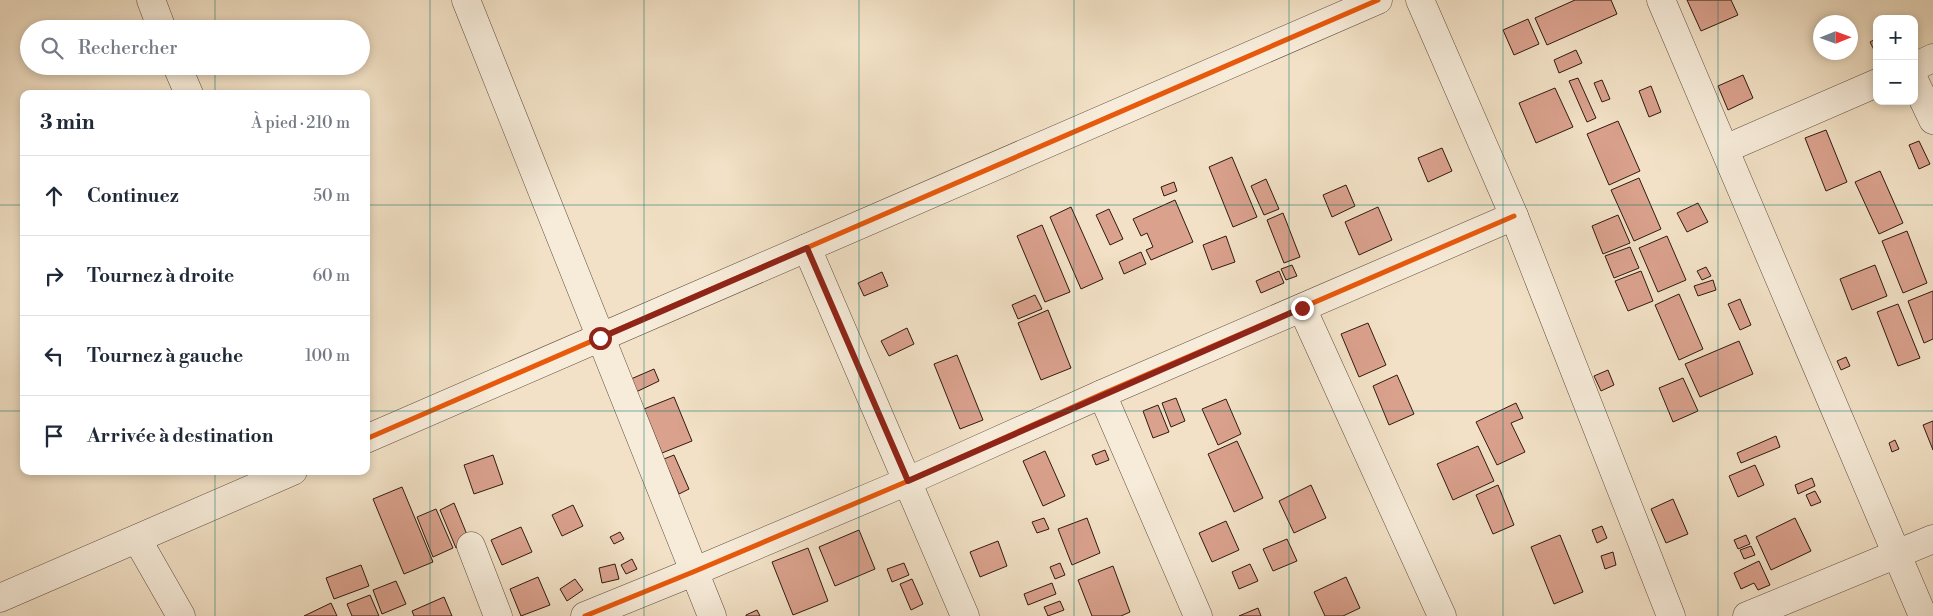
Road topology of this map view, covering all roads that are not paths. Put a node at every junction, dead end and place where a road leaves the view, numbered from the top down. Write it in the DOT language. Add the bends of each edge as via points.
graph roads {
  1 [pos="151,0"];
  2 [pos="466,0"];
  3 [pos="1378,0"];
  4 [pos="1420,0"];
  5 [pos="1661,0"];
  6 [pos="159,20"];
  7 [pos="1933,58"];
  8 [pos="1918,64"];
  9 [pos="181,75"];
  10 [pos="1873,85"];
  11 [pos="1918,88"];
  12 [pos="187,90"];
  13 [pos="1933,120"];
  14 [pos="1725,149"];
  15 [pos="1514,216"];
  16 [pos="807,248"];
  17 [pos="1302,308"];
  18 [pos="600,338"];
  19 [pos="1102,394"];
  20 [pos="370,437"];
  21 [pos="284,475"];
  22 [pos="908,481"];
  23 [pos="137,539"];
  24 [pos="1933,539"];
  25 [pos="471,546"];
  26 [pos="1897,554"];
  27 [pos="694,572"];
  28 [pos="0,598"];
  29 [pos="181,616"];
  30 [pos="498,616"];
  31 [pos="585,616"];
  32 [pos="712,616"];
  33 [pos="965,616"];
  34 [pos="1198,616"];
  35 [pos="1442,616"];
  36 [pos="1671,616"];
  37 [pos="1747,616"];
  38 [pos="1923,616"];
  1 -- 6 [label="street"];
  2 -- 18 [label="street"];
  3 -- 16 [label="street"];
  4 -- 15 [label="street"];
  5 -- 14 [label="street"];
  7 -- 8 [label="street"];
  9 -- 12 [label="street"];
  10 -- 14 [label="street"];
  11 -- 13 [label="street"];
  14 -- 26 [label="street"];
  15 -- 17 [label="street"];
  15 -- 36 [label="street"];
  16 -- 18 [label="street"];
  16 -- 22 [label="street"];
  17 -- 19 [label="street"];
  17 -- 35 [label="street"];
  18 -- 20 [label="street"];
  18 -- 27 [label="street"];
  19 -- 22 [label="street"];
  19 -- 34 [label="street"];
  21 -- 23 [label="street"];
  22 -- 27 [label="street"];
  22 -- 33 [label="street"];
  23 -- 28 [label="street"];
  23 -- 29 [label="street"];
  24 -- 26 [label="street"];
  25 -- 30 [label="street"];
  26 -- 37 [label="street"];
  26 -- 38 [label="street"];
  27 -- 31 [label="street"];
  27 -- 32 [label="street"];
}
